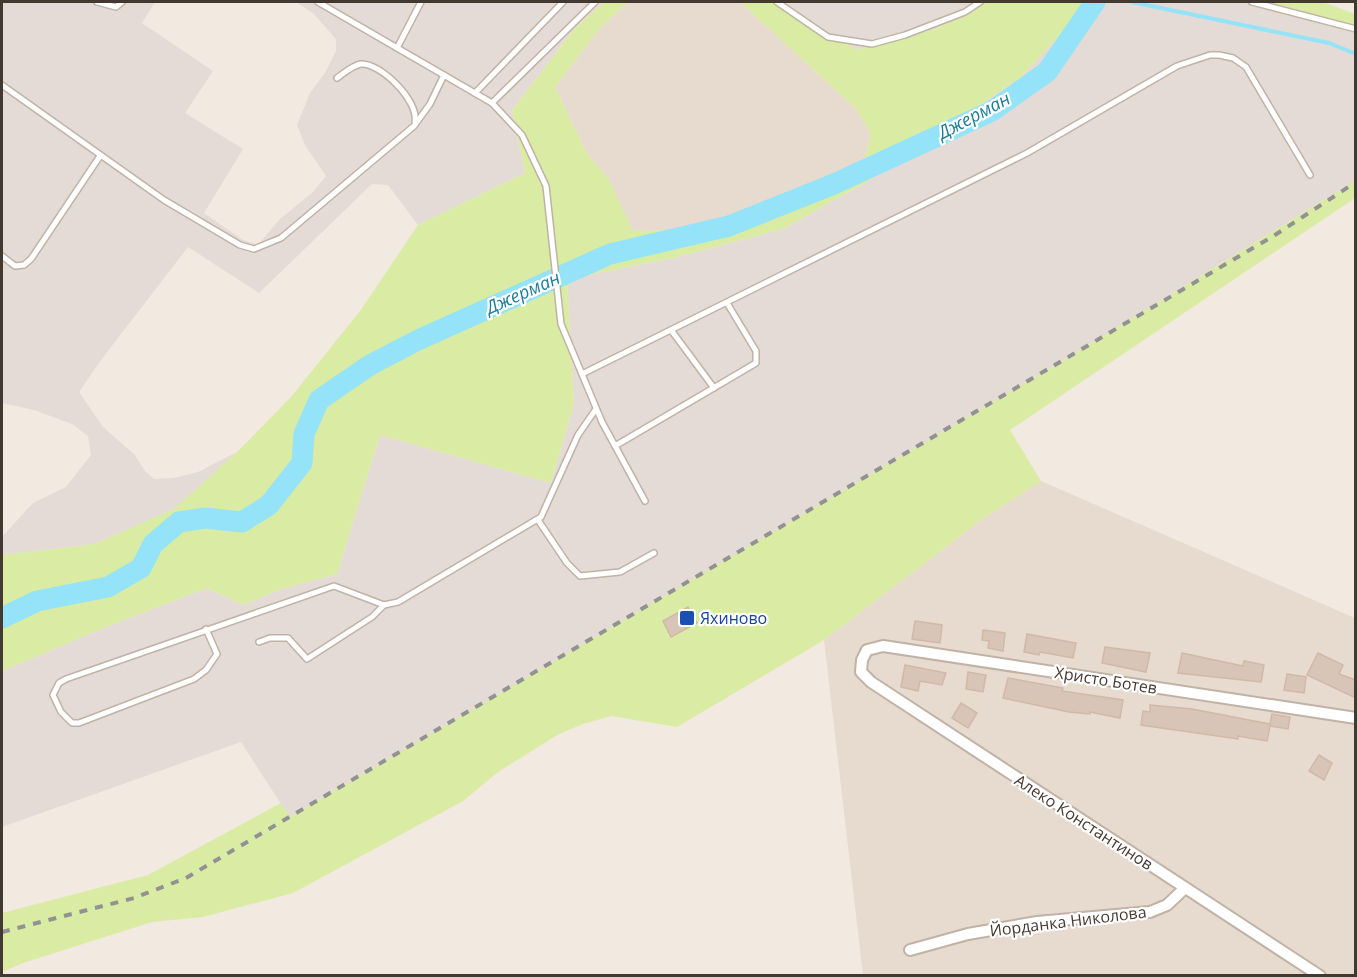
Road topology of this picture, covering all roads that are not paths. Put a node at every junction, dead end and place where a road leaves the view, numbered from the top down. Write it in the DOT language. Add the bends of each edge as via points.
graph roads {
  1 [pos="97,2"];
  2 [pos="122,2"];
  3 [pos="318,2"];
  4 [pos="421,2"];
  5 [pos="563,2"];
  6 [pos="595,2"];
  7 [pos="777,2"];
  8 [pos="980,2"];
  9 [pos="1252,2"];
  10 [pos="1356,29"];
  11 [pos="397,48"];
  12 [pos="444,75"];
  13 [pos="337,78"];
  14 [pos="2,85"];
  15 [pos="475,93"];
  16 [pos="492,103"];
  17 [pos="414,126"];
  18 [pos="100,156"];
  19 [pos="1310,175"];
  20 [pos="2,256"];
  21 [pos="727,303"];
  22 [pos="671,330"];
  23 [pos="582,374"];
  24 [pos="714,388"];
  25 [pos="596,409"];
  26 [pos="615,446"];
  27 [pos="645,501"];
  28 [pos="538,520"];
  29 [pos="654,553"];
  30 [pos="384,605"];
  31 [pos="206,629"];
  32 [pos="259,642"];
  33 [pos="862,660"];
  34 [pos="1356,718"];
  35 [pos="1185,888"];
  36 [pos="910,950"];
  37 [pos="1320,975"];
  1 -- 2 [label="lane" via="116,7"];
  3 -- 11 [label="lane"];
  4 -- 11 [label="lane"];
  5 -- 15 [label="lane"];
  6 -- 16 [label="lane"];
  7 -- 8 [label="lane" via="828,37 872,44 965,12"];
  9 -- 10 [label="lane"];
  11 -- 12 [label="lane"];
  12 -- 15 [label="lane"];
  12 -- 17 [label="lane"];
  13 -- 17 [label="lane" via="357,64 369,64 409,97 415,107"];
  14 -- 18 [label="lane"];
  15 -- 16 [label="lane"];
  16 -- 23 [label="lane" via="522,135 546,186 561,324"];
  17 -- 18 [label="lane" via="281,238 254,249 240,245 164,200"];
  18 -- 20 [label="lane" via="31,259 15,266"];
  19 -- 21 [label="lane" via="1246,67 1233,58 1210,55 1177,66 1027,153"];
  21 -- 22 [label="lane"];
  21 -- 24 [label="lane" via="757,357 756,363"];
  22 -- 23 [label="lane"];
  22 -- 24 [label="lane"];
  23 -- 25 [label="lane"];
  24 -- 26 [label="lane"];
  25 -- 26 [label="lane"];
  25 -- 28 [label="lane" via="578,435"];
  26 -- 27 [label="lane"];
  28 -- 29 [label="lane" via="580,576 620,572"];
  28 -- 30 [label="lane" via="398,602"];
  30 -- 31 [label="lane" via="334,586"];
  30 -- 32 [label="lane" via="308,659 288,638"];
  31 -- 31 [label="lane" via="217,654 194,679 79,723 72,723 61,712 53,695 59,683"];
  33 -- 34 [label="street, Христо Ботев" via="867,650 883,646"];
  33 -- 35 [label="street, Алеко Константинов" via="861,672 872,682"];
  35 -- 36 [label="street, Йорданка Николова" via="1167,905 1150,912 1037,922 968,934"];
  35 -- 37 [label="street, Алеко Константинов"];
}
